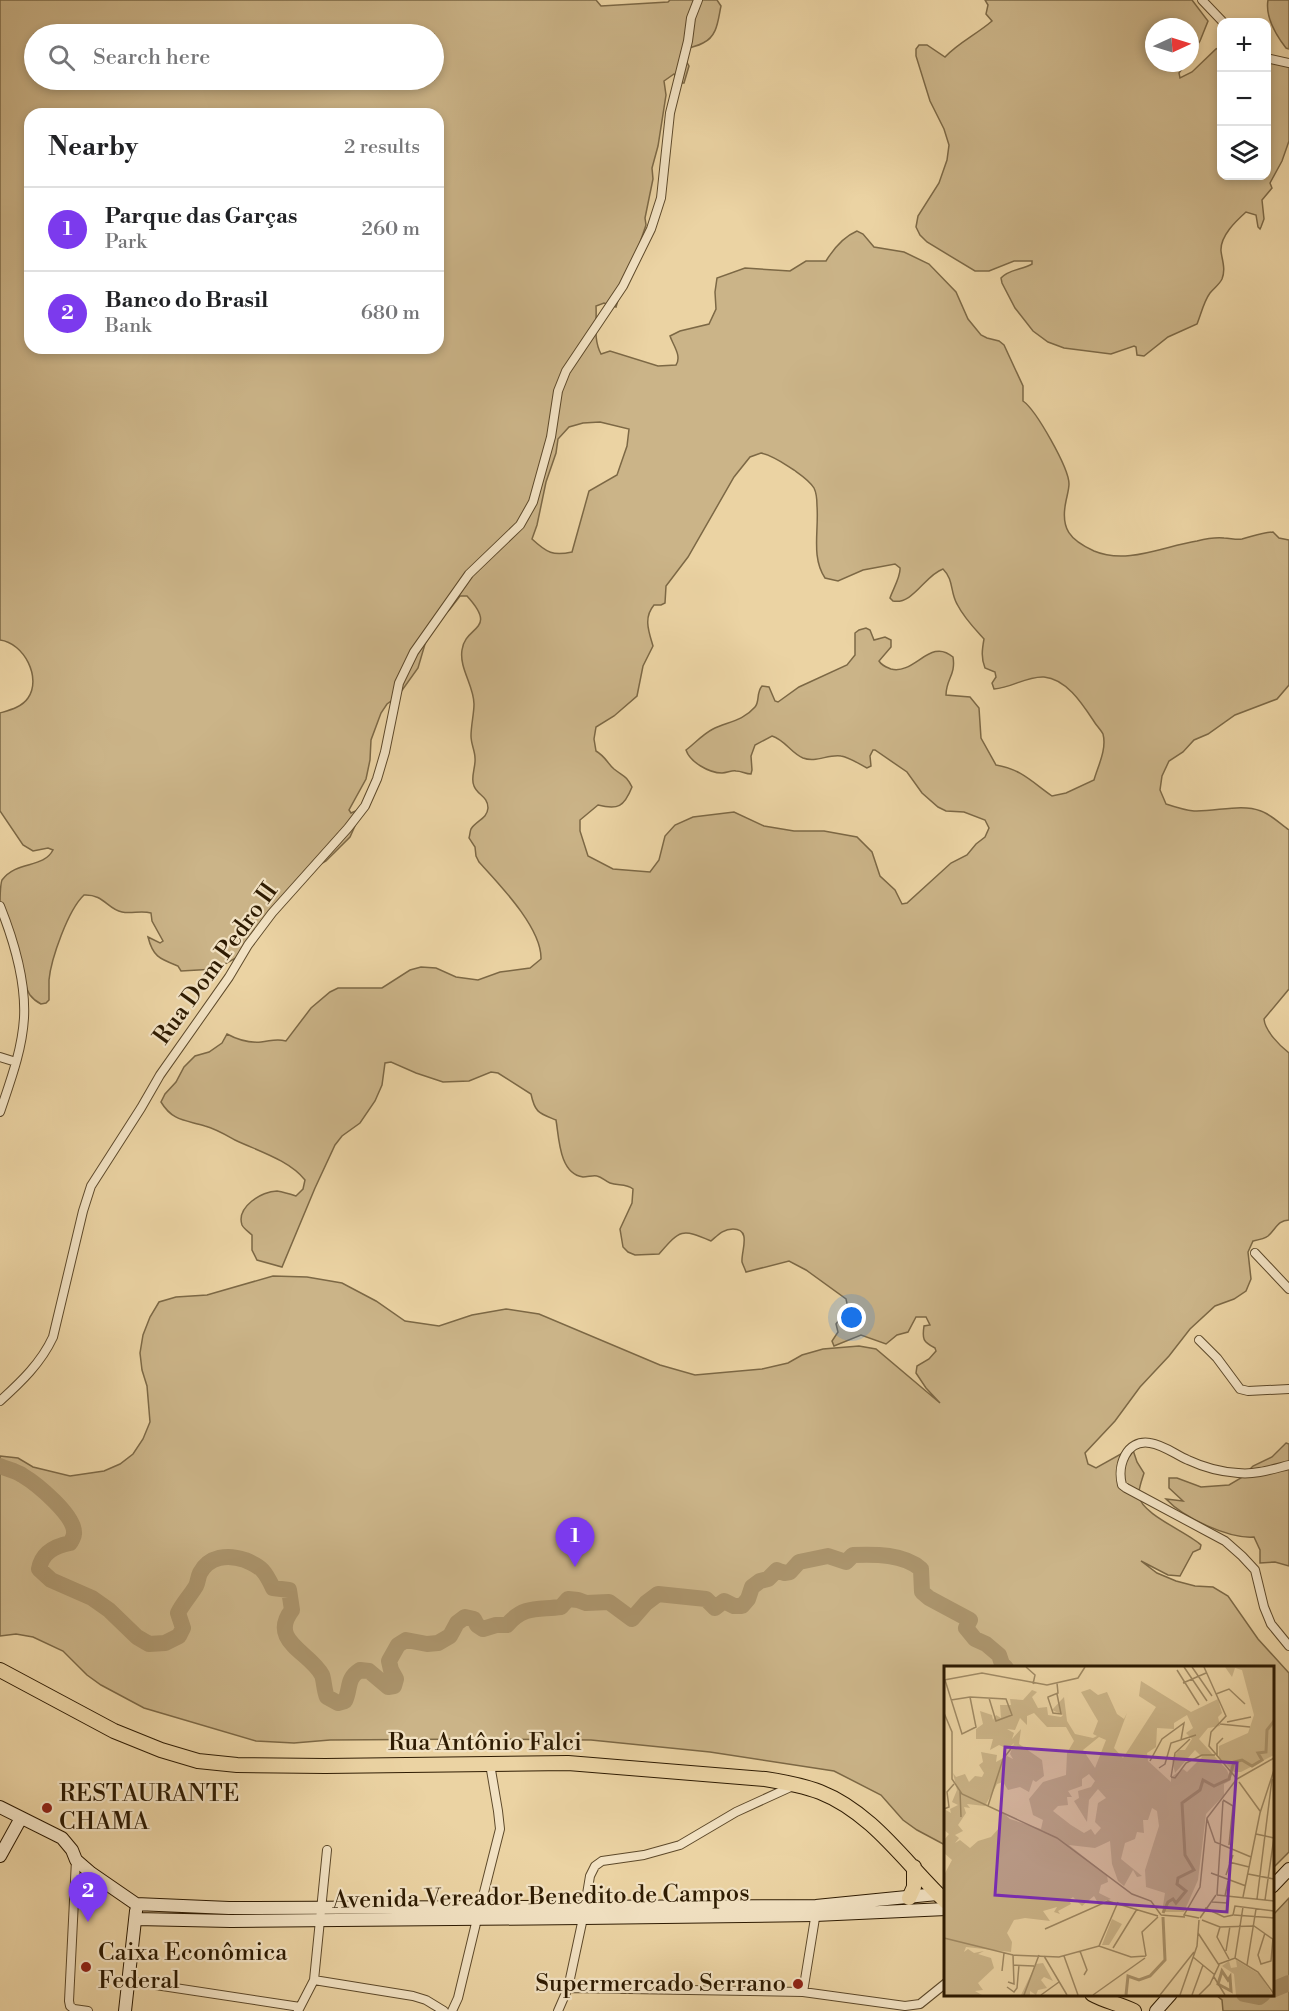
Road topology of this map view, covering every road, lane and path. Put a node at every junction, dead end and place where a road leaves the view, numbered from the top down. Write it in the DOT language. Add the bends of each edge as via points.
graph roads {
  1 [pos="698,0"];
  2 [pos="1202,0"];
  3 [pos="1220,18"];
  4 [pos="1271,58"];
  5 [pos="1289,63"];
  6 [pos="0,906"];
  7 [pos="0,1057"];
  8 [pos="16,1062"];
  9 [pos="0,1112"];
  10 [pos="1255,1253"];
  11 [pos="1289,1289"];
  12 [pos="1199,1340"];
  13 [pos="1289,1389"];
  14 [pos="0,1401"];
  15 [pos="1289,1465"];
  16 [pos="1289,1646"];
  17 [pos="0,1670"];
  18 [pos="490,1764"];
  19 [pos="796,1784"];
  20 [pos="0,1807"];
  21 [pos="21,1818"];
  22 [pos="327,1850"];
  23 [pos="0,1856"];
  24 [pos="76,1860"];
  25 [pos="914,1868"];
  26 [pos="1289,1869"];
  27 [pos="1274,1885"];
  28 [pos="909,1898"];
  29 [pos="941,1898"];
  30 [pos="136,1904"];
  31 [pos="322,1906"];
  32 [pos="229,1908"];
  33 [pos="816,1910"];
  34 [pos="944,1910"];
  35 [pos="584,1912"];
  36 [pos="479,1913"];
  37 [pos="136,1919"];
  38 [pos="321,1920"];
  39 [pos="231,1921"];
  40 [pos="314,1980"];
  41 [pos="129,1982"];
  42 [pos="944,1984"];
  43 [pos="568,1988"];
  44 [pos="803,1992"];
  45 [pos="1170,1996"];
  46 [pos="1103,2002"];
  47 [pos="432,2008"];
  48 [pos="299,2009"];
  49 [pos="88,2011"];
  50 [pos="125,2011"];
  51 [pos="444,2011"];
  52 [pos="452,2011"];
  53 [pos="558,2011"];
  54 [pos="1134,2011"];
  55 [pos="1156,2011"];
  1 -- 14 [label="street, Rua Dom Pedro II" via="670,113 661,198 651,229 623,286 566,370 533,502 520,525 469,574 414,652 399,683 385,753 365,806 248,945 91,1186 53,1336 34,1368"];
  2 -- 3 [label="street"];
  4 -- 5 [label="street"];
  6 -- 8 [label="street" via="22,980 24,1019"];
  7 -- 8 [label="street"];
  8 -- 9 [label="street"];
  10 -- 11 [label="street"];
  12 -- 13 [label="street" via="1240,1389"];
  15 -- 16 [label="street" via="1238,1473 1204,1466 1149,1442 1138,1443 1126,1452 1120,1469 1122,1485 1225,1541 1242,1556 1255,1570 1271,1624"];
  17 -- 18 [label="main road, Rua Antônio Falci" via="114,1731 198,1761 325,1766"];
  18 -- 19 [label="main road, Rua Antônio Falci" via="568,1763"];
  18 -- 36 [label="street" via="500,1829"];
  19 -- 25 [label="main road, Rua Antônio Falci" via="847,1807"];
  19 -- 35 [label="street" via="736,1812 680,1845 603,1861 590,1876"];
  20 -- 21 [label="main road"];
  21 -- 23 [label="main road"];
  21 -- 24 [label="main road" via="62,1838"];
  22 -- 31 [label="street"];
  24 -- 30 [label="main road"];
  24 -- 49 [label="street" via="69,2001 74,2009"];
  25 -- 28 [label="main road" via="914,1887"];
  25 -- 29 [label="main road, Rua Antônio Falci"];
  26 -- 27 [label="main road"];
  28 -- 29 [label="main road, Avenida Vereador Benedito de Campos"];
  28 -- 33 [label="main road, Avenida Vereador Benedito de Campos"];
  30 -- 32 [label="main road, Avenida Vereador Benedito de Campos"];
  30 -- 37 [label="main road"];
  31 -- 32 [label="main road, Avenida Vereador Benedito de Campos"];
  31 -- 36 [label="main road, Avenida Vereador Benedito de Campos"];
  31 -- 38 [label="street"];
  32 -- 39 [label="main road"];
  33 -- 34 [label="main road, Avenida Vereador Benedito de Campos"];
  33 -- 35 [label="main road, Avenida Vereador Benedito de Campos"];
  33 -- 44 [label="street"];
  35 -- 36 [label="main road, Avenida Vereador Benedito de Campos"];
  35 -- 43 [label="street"];
  36 -- 38 [label="main road, Avenida Vereador Benedito de Campos"];
  36 -- 52 [label="street"];
  37 -- 39 [label="main road, Avenida Vereador Benedito de Campos"];
  37 -- 41 [label="main road"];
  38 -- 39 [label="main road, Avenida Vereador Benedito de Campos"];
  38 -- 40 [label="street"];
  40 -- 47 [label="street" via="412,1996"];
  40 -- 48 [label="street"];
  41 -- 48 [label="street"];
  41 -- 50 [label="main road"];
  42 -- 44 [label="street" via="913,2006"];
  43 -- 44 [label="street"];
  43 -- 53 [label="street"];
  45 -- 55 [label="main road"];
  46 -- 54 [label="main road"];
  47 -- 51 [label="street"];
}
